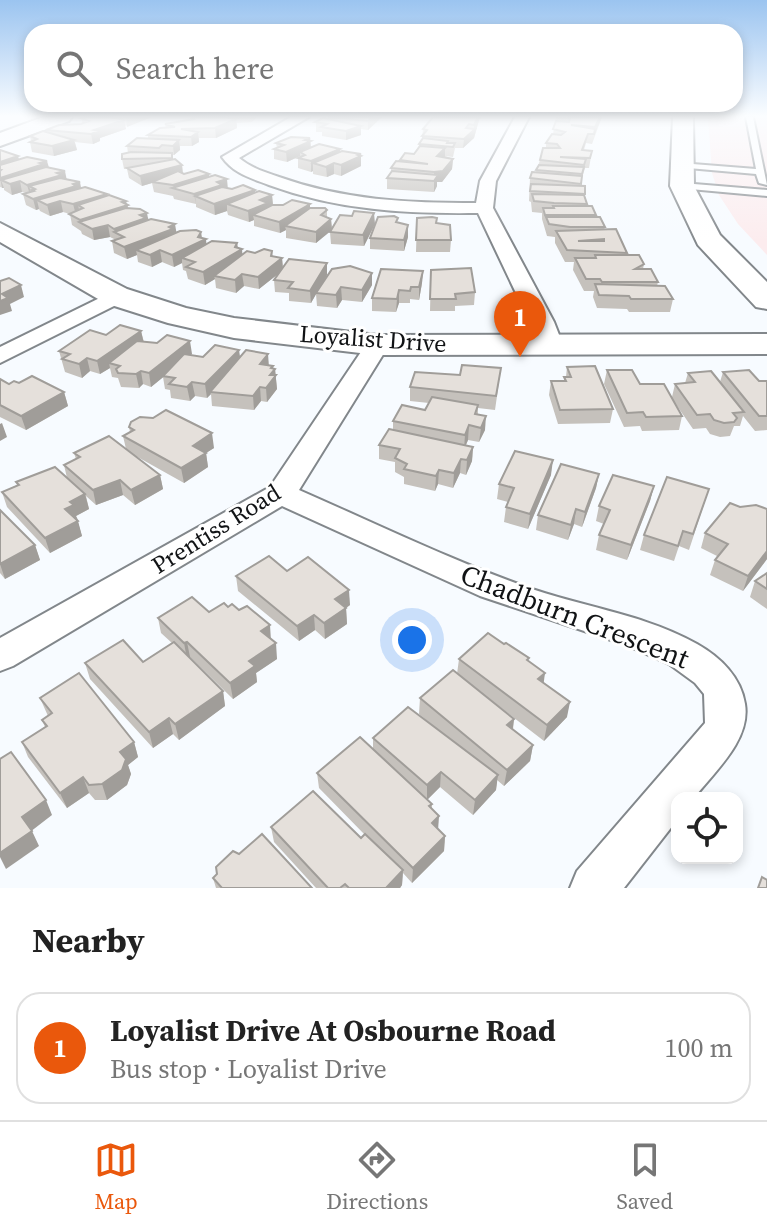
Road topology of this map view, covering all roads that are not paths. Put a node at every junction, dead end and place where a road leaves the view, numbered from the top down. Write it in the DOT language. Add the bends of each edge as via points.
graph roads {
  1 [pos="231,158"];
  2 [pos="500,158"];
  3 [pos="682,158"];
  4 [pos="758,158"];
  5 [pos="761,172"];
  6 [pos="681,176"];
  7 [pos="767,182"];
  8 [pos="767,193"];
  9 [pos="484,208"];
  10 [pos="0,231"];
  11 [pos="116,296"];
  12 [pos="767,300"];
  13 [pos="767,344"];
  14 [pos="377,345"];
  15 [pos="551,345"];
  16 [pos="0,356"];
  17 [pos="281,494"];
  18 [pos="0,656"];
  19 [pos="594,888"];
  1 -- 9 [label="street" via="308,195 337,201 397,209"];
  2 -- 9 [label="street" via="488,181"];
  3 -- 6 [label="street"];
  4 -- 5 [label="lane"];
  5 -- 6 [label="lane"];
  5 -- 7 [label="lane"];
  6 -- 8 [label="lane"];
  6 -- 12 [label="street" via="708,239"];
  9 -- 15 [label="street"];
  10 -- 11 [label="street, Loyalist Drive"];
  11 -- 14 [label="street, Loyalist Drive" via="234,328"];
  11 -- 16 [label="street"];
  13 -- 15 [label="street, Loyalist Drive"];
  14 -- 15 [label="street, Loyalist Drive"];
  14 -- 17 [label="street, Prentiss Road"];
  17 -- 18 [label="street, Prentiss Road"];
  17 -- 19 [label="street, Chadburn Crescent" via="520,598 648,639 712,675 728,711 721,733"];
}
